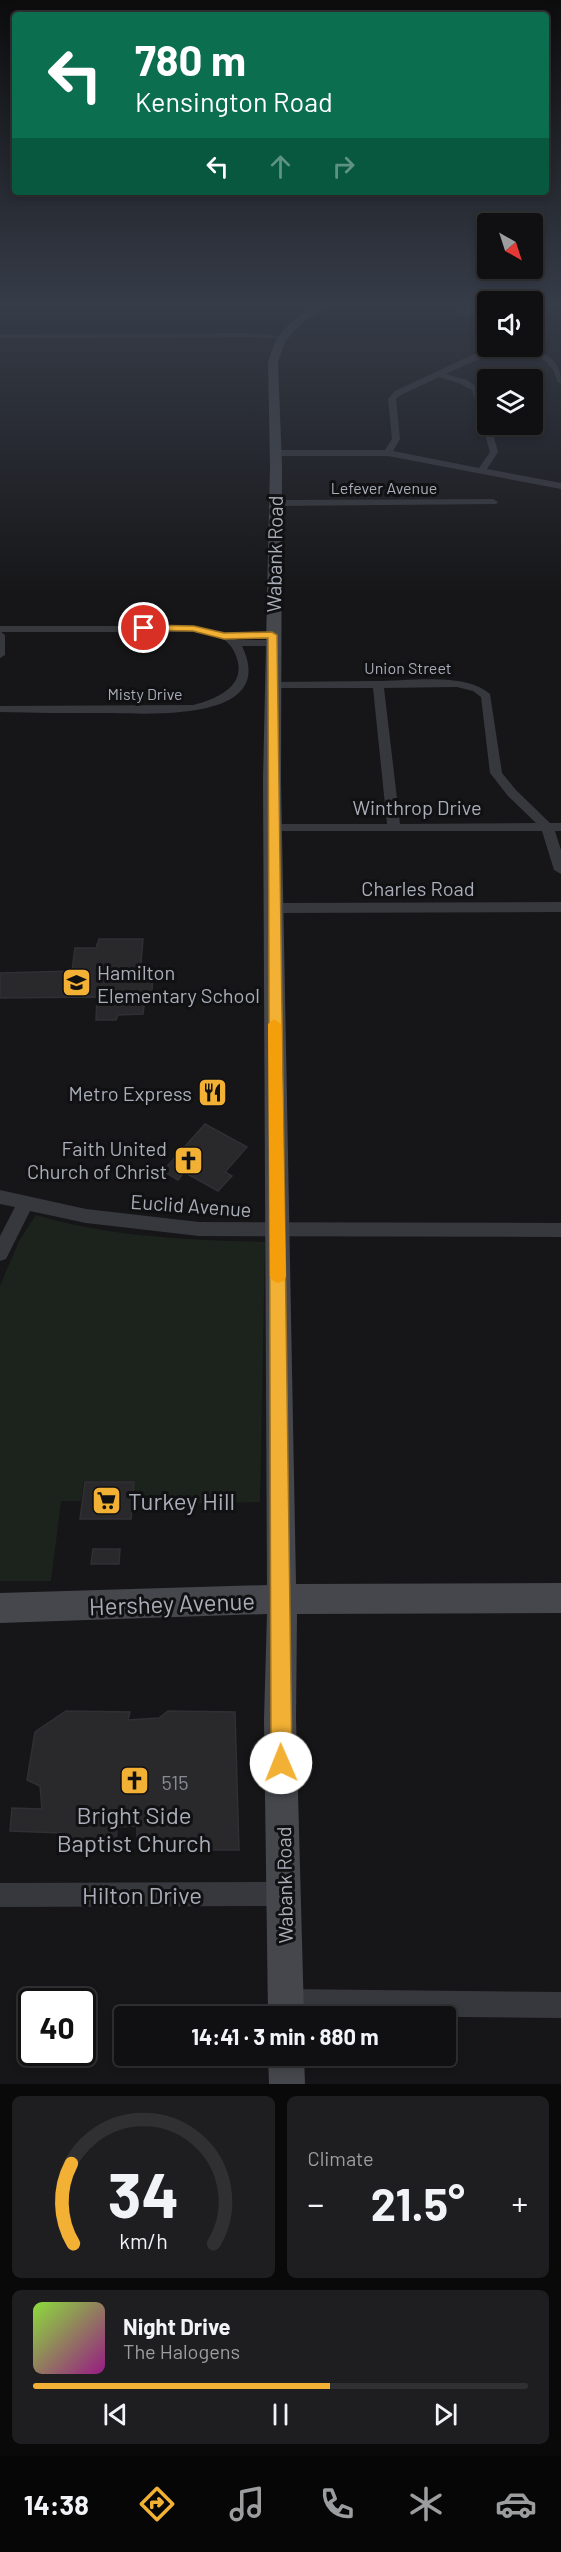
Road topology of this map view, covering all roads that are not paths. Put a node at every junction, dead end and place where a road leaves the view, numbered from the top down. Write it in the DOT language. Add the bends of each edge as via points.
graph roads {
  1 [pos="274,401"];
  2 [pos="392,401"];
  3 [pos="480,401"];
  4 [pos="276,453"];
  5 [pos="388,453"];
  6 [pos="481,471"];
  7 [pos="561,486"];
  8 [pos="493,501"];
  9 [pos="274,502"];
  10 [pos="0,629"];
  11 [pos="0,635"];
  12 [pos="224,636"];
  13 [pos="272,639"];
  14 [pos="235,644"];
  15 [pos="0,655"];
  16 [pos="378,684"];
  17 [pos="272,685"];
  18 [pos="0,709"];
  19 [pos="394,827"];
  20 [pos="554,827"];
  21 [pos="273,828"];
  22 [pos="561,870"];
  23 [pos="561,907"];
  24 [pos="275,908"];
  25 [pos="0,1197"];
  26 [pos="25,1203"];
  27 [pos="561,1230"];
  28 [pos="277,1231"];
  29 [pos="0,1254"];
  30 [pos="561,1598"];
  31 [pos="282,1599"];
  32 [pos="0,1608"];
  33 [pos="284,1894"];
  34 [pos="0,1895"];
  35 [pos="561,2005"];
  36 [pos="286,2006"];
  37 [pos="456,2007"];
  38 [pos="286,2066"];
  39 [pos="287,2084"];
  1 -- 4 [label="street, Wabank Road"];
  2 -- 5 [label="street" via="396,438"];
  3 -- 6 [label="street" via="494,449"];
  4 -- 5 [label="street"];
  4 -- 9 [label="street, Wabank Road"];
  5 -- 6 [label="street"];
  6 -- 7 [label="street"];
  8 -- 9 [label="street, Lefever Avenue"];
  9 -- 13 [label="street, Wabank Road"];
  10 -- 12 [label="street" via="194,628"];
  11 -- 15 [label="street"];
  12 -- 13 [label="street"];
  12 -- 14 [label="street"];
  13 -- 14 [label="street"];
  13 -- 17 [label="street, Wabank Road"];
  14 -- 18 [label="street, Misty Drive" via="242,655 240,685 231,695 203,706 178,710"];
  16 -- 17 [label="street, Union Street"];
  16 -- 19 [label="street"];
  16 -- 20 [label="street, Union Street" via="457,684 470,685 482,692 487,699 496,773 512,794"];
  17 -- 21 [label="street, Wabank Road"];
  19 -- 20 [label="street, Winthrop Drive"];
  19 -- 21 [label="street, Winthrop Drive"];
  20 -- 22 [label="street"];
  21 -- 24 [label="street, Wabank Road"];
  23 -- 24 [label="street, Charles Road"];
  24 -- 28 [label="street, Wabank Road"];
  25 -- 26 [label="street, Euclid Avenue"];
  26 -- 28 [label="street, Euclid Avenue" via="132,1223"];
  26 -- 29 [label="street"];
  27 -- 28 [label="street, Euclid Avenue"];
  28 -- 31 [label="street, Wabank Road"];
  30 -- 31 [label="street, Hershey Avenue"];
  31 -- 32 [label="street, Hershey Avenue"];
  31 -- 33 [label="street, Wabank Road"];
  33 -- 34 [label="street, Hilton Drive"];
  33 -- 36 [label="street, Wabank Road"];
  35 -- 37 [label="street"];
  38 -- 39 [label="street"];
}
